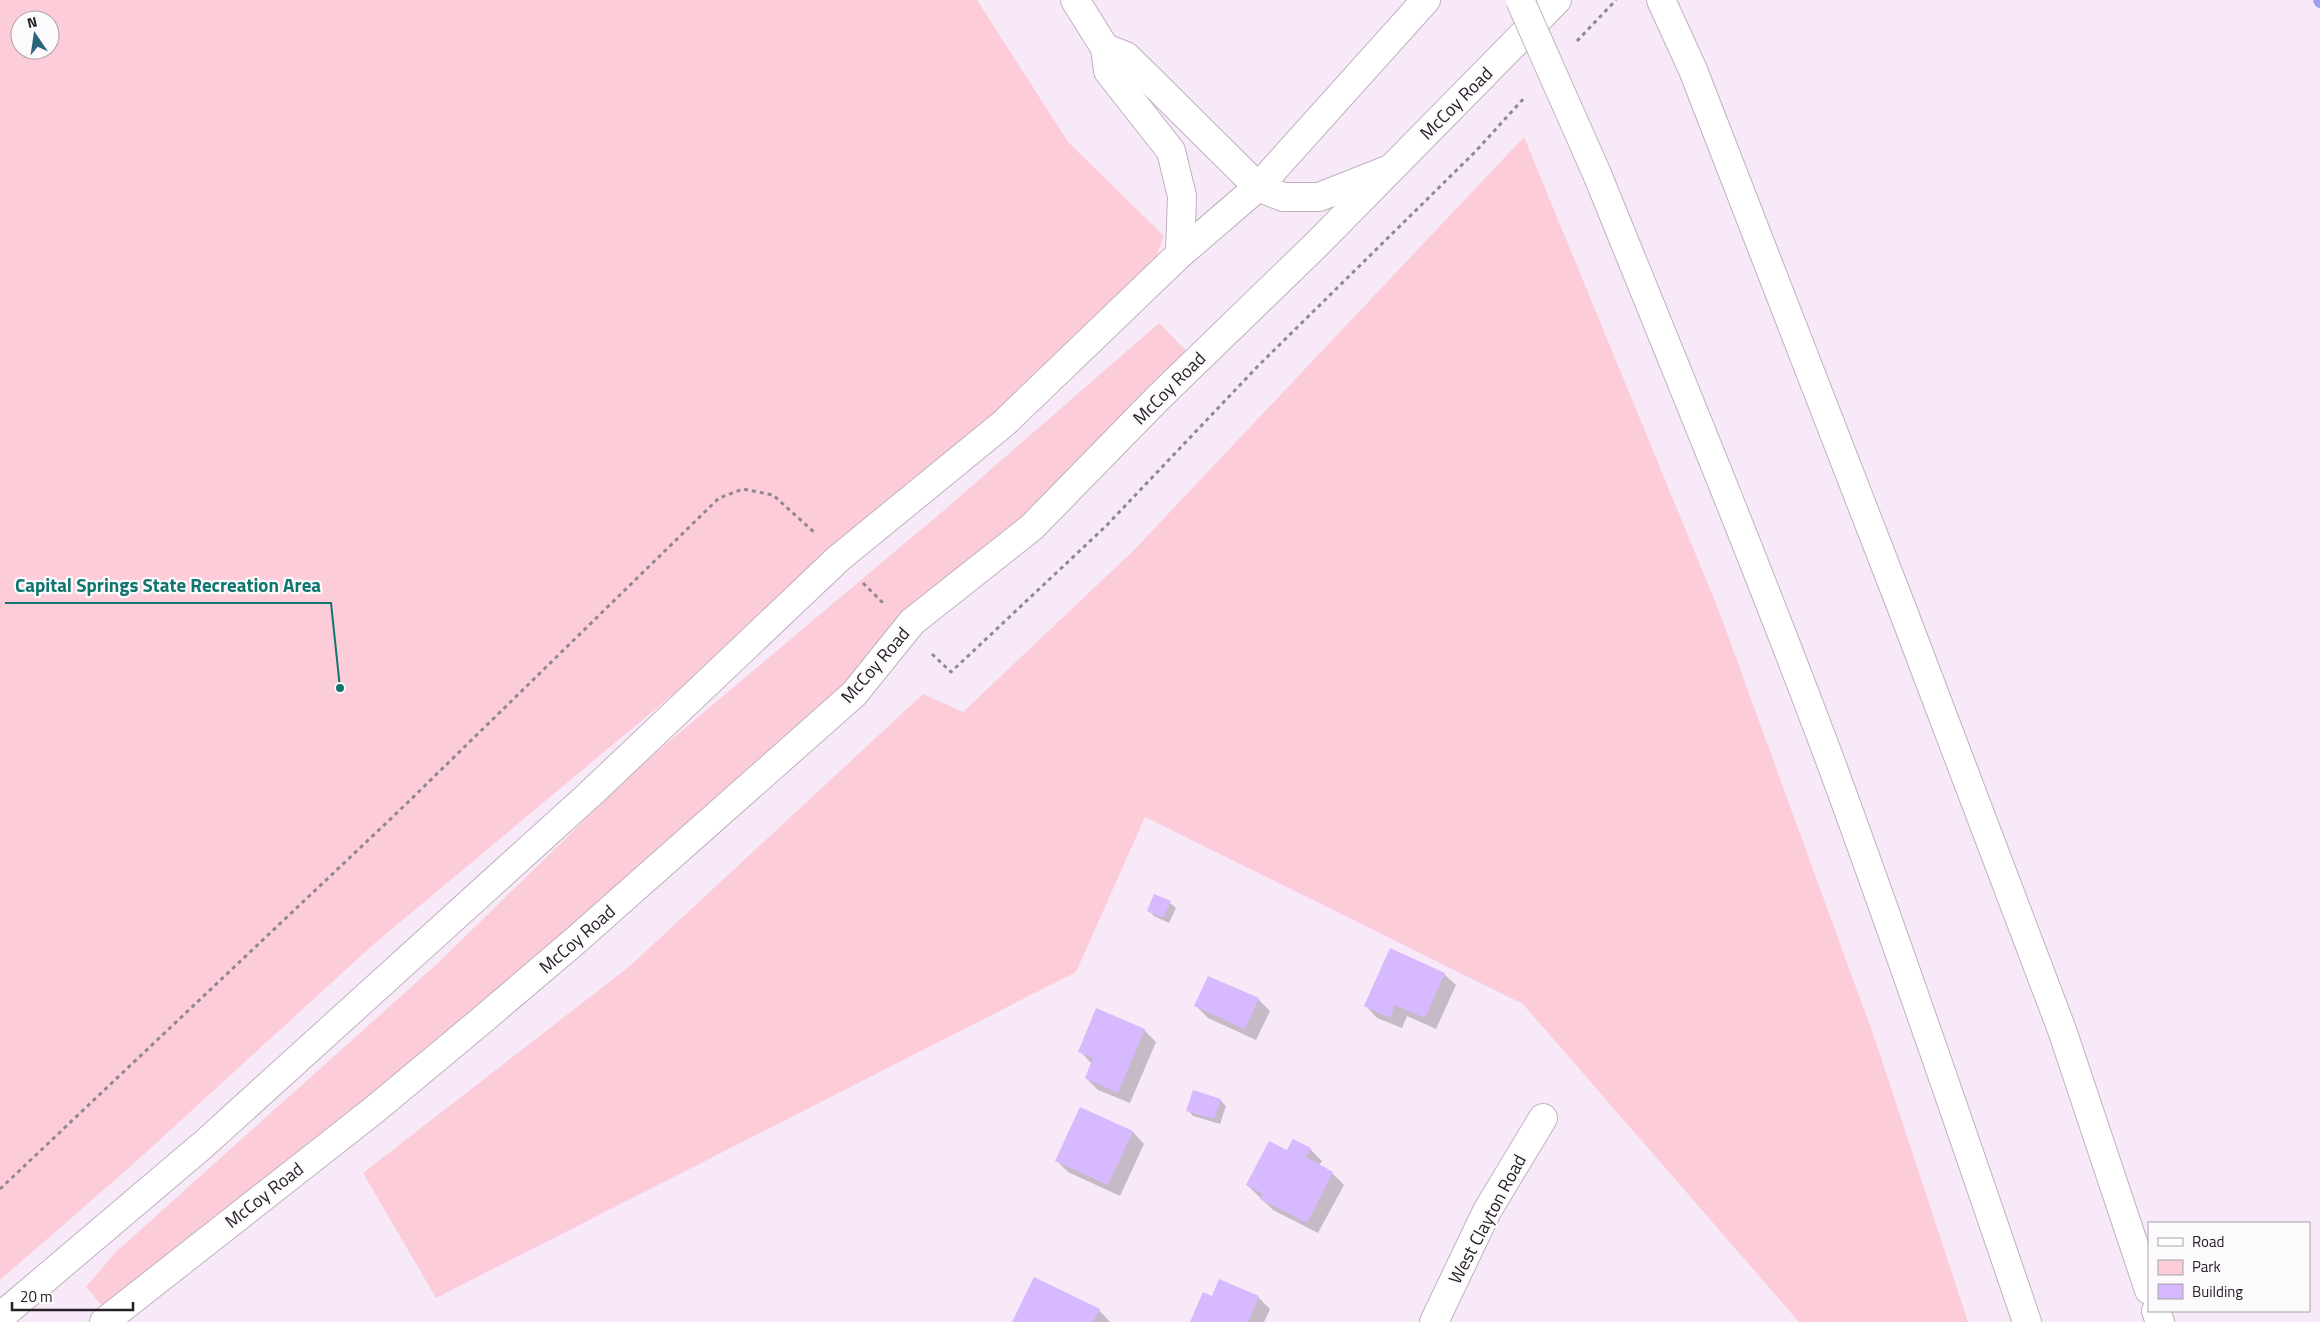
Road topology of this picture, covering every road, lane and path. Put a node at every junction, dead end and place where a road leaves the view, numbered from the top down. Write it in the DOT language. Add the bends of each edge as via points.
graph roads {
  1 [pos="1075,0"];
  2 [pos="1426,0"];
  3 [pos="1520,0"];
  4 [pos="1557,0"];
  5 [pos="1661,0"];
  6 [pos="1106,48"];
  7 [pos="1390,169"];
  8 [pos="1258,187"];
  9 [pos="1180,254"];
  10 [pos="1543,1118"];
  11 [pos="2148,1287"];
  12 [pos="8,1316"];
  13 [pos="104,1322"];
  14 [pos="1434,1322"];
  15 [pos="2027,1322"];
  1 -- 6 [label="main road"];
  2 -- 8 [label="main road"];
  3 -- 15 [label="main road, bridge" via="1597,174 1826,749 1906,967"];
  4 -- 7 [label="main road, McCoy Road"];
  5 -- 11 [label="main road" via="1693,70 1904,611 2062,1030"];
  6 -- 8 [label="main road" via="1126,56"];
  6 -- 9 [label="main road" via="1108,71 1171,152 1182,196"];
  7 -- 8 [label="main road" via="1319,196 1283,197"];
  7 -- 13 [label="main road, McCoy Road" via="1032,527 912,622 854,694 475,1026 374,1110"];
  8 -- 9 [label="main road"];
  9 -- 12 [label="main road" via="1003,424 839,558 589,795 204,1144"];
  10 -- 14 [label="main road, West Clayton Road" via="1487,1211"];
}
